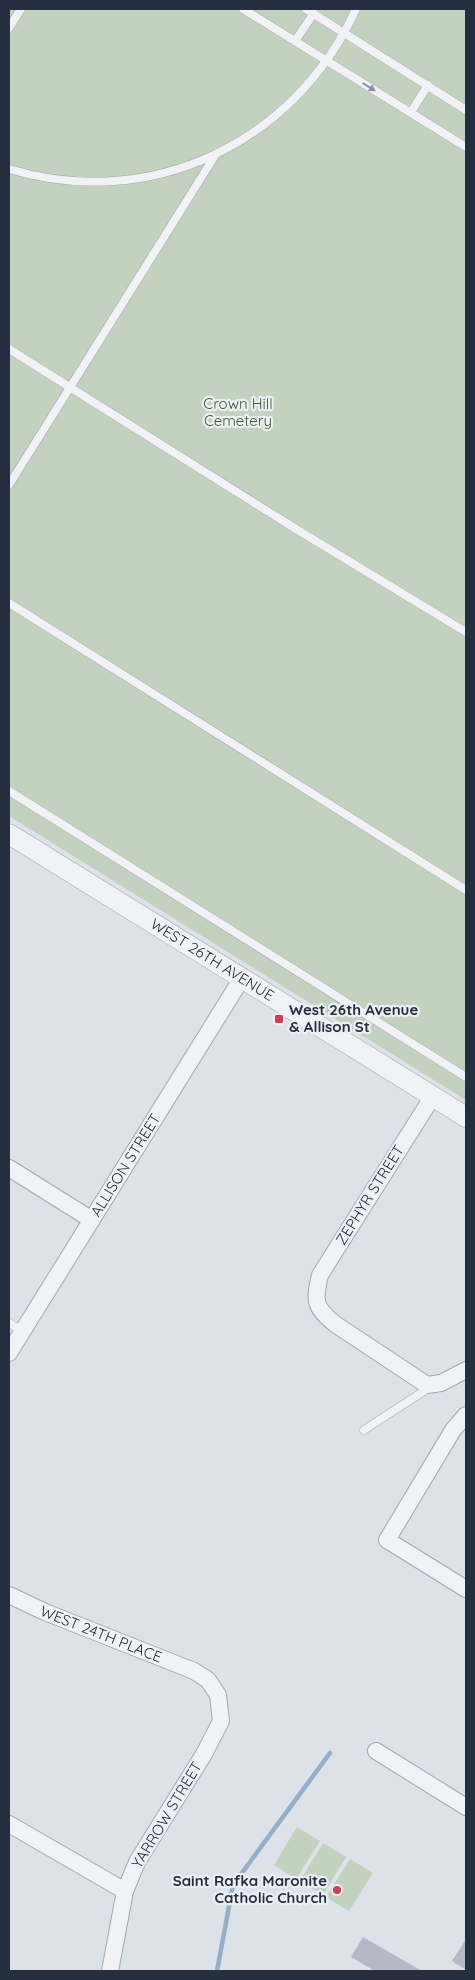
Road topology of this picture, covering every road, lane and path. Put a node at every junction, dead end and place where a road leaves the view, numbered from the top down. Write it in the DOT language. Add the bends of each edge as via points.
graph roads {
  1 [pos="20,9"];
  2 [pos="243,9"];
  3 [pos="356,9"];
  4 [pos="310,11"];
  5 [pos="9,28"];
  6 [pos="345,33"];
  7 [pos="295,41"];
  8 [pos="328,61"];
  9 [pos="428,85"];
  10 [pos="466,110"];
  11 [pos="411,112"];
  12 [pos="466,147"];
  13 [pos="216,154"];
  14 [pos="9,169"];
  15 [pos="9,348"];
  16 [pos="70,387"];
  17 [pos="9,485"];
  18 [pos="9,603"];
  19 [pos="466,632"];
  20 [pos="9,791"];
  21 [pos="9,834"];
  22 [pos="466,890"];
  23 [pos="242,978"];
  24 [pos="466,1077"];
  25 [pos="433,1096"];
  26 [pos="466,1117"];
  27 [pos="9,1168"];
  28 [pos="92,1220"];
  29 [pos="15,1327"];
  30 [pos="9,1353"];
  31 [pos="466,1370"];
  32 [pos="427,1385"];
  33 [pos="466,1415"];
  34 [pos="364,1430"];
  35 [pos="466,1589"];
  36 [pos="9,1595"];
  37 [pos="194,1671"];
  38 [pos="376,1751"];
  39 [pos="466,1807"];
  40 [pos="9,1824"];
  41 [pos="125,1891"];
  42 [pos="110,1971"];
  1 -- 5 [label="lane"];
  2 -- 7 [label="lane"];
  3 -- 6 [label="lane"];
  4 -- 6 [label="lane"];
  4 -- 7 [label="lane"];
  6 -- 8 [label="lane"];
  6 -- 9 [label="lane"];
  7 -- 8 [label="lane"];
  8 -- 11 [label="lane, one-way"];
  8 -- 13 [label="lane" via="278,115 248,137"];
  9 -- 10 [label="lane"];
  9 -- 11 [label="lane"];
  11 -- 12 [label="lane"];
  13 -- 14 [label="lane" via="143,178 113,181 54,179"];
  13 -- 16 [label="lane"];
  15 -- 16 [label="lane"];
  16 -- 17 [label="lane"];
  16 -- 19 [label="lane"];
  18 -- 22 [label="lane"];
  20 -- 24 [label="lane"];
  21 -- 23 [label="street, WEST 26TH AVENUE"];
  23 -- 25 [label="street, WEST 26TH AVENUE"];
  23 -- 28 [label="street, ALLISON STREET"];
  25 -- 26 [label="street, WEST 26TH AVENUE"];
  25 -- 32 [label="street, ZEPHYR STREET" via="320,1275 314,1298 321,1313 335,1324"];
  27 -- 28 [label="street"];
  28 -- 29 [label="street, ALLISON STREET"];
  29 -- 30 [label="street, ALLISON STREET"];
  31 -- 32 [label="street" via="441,1383"];
  32 -- 34 [label="lane" via="424,1391"];
  33 -- 35 [label="street" via="453,1430 387,1540"];
  36 -- 37 [label="street, WEST 24TH PLACE"];
  37 -- 41 [label="street, YARROW STREET" via="208,1680 218,1695 221,1721 137,1862"];
  38 -- 39 [label="street"];
  40 -- 41 [label="street"];
  41 -- 42 [label="street, YARROW STREET"];
}
